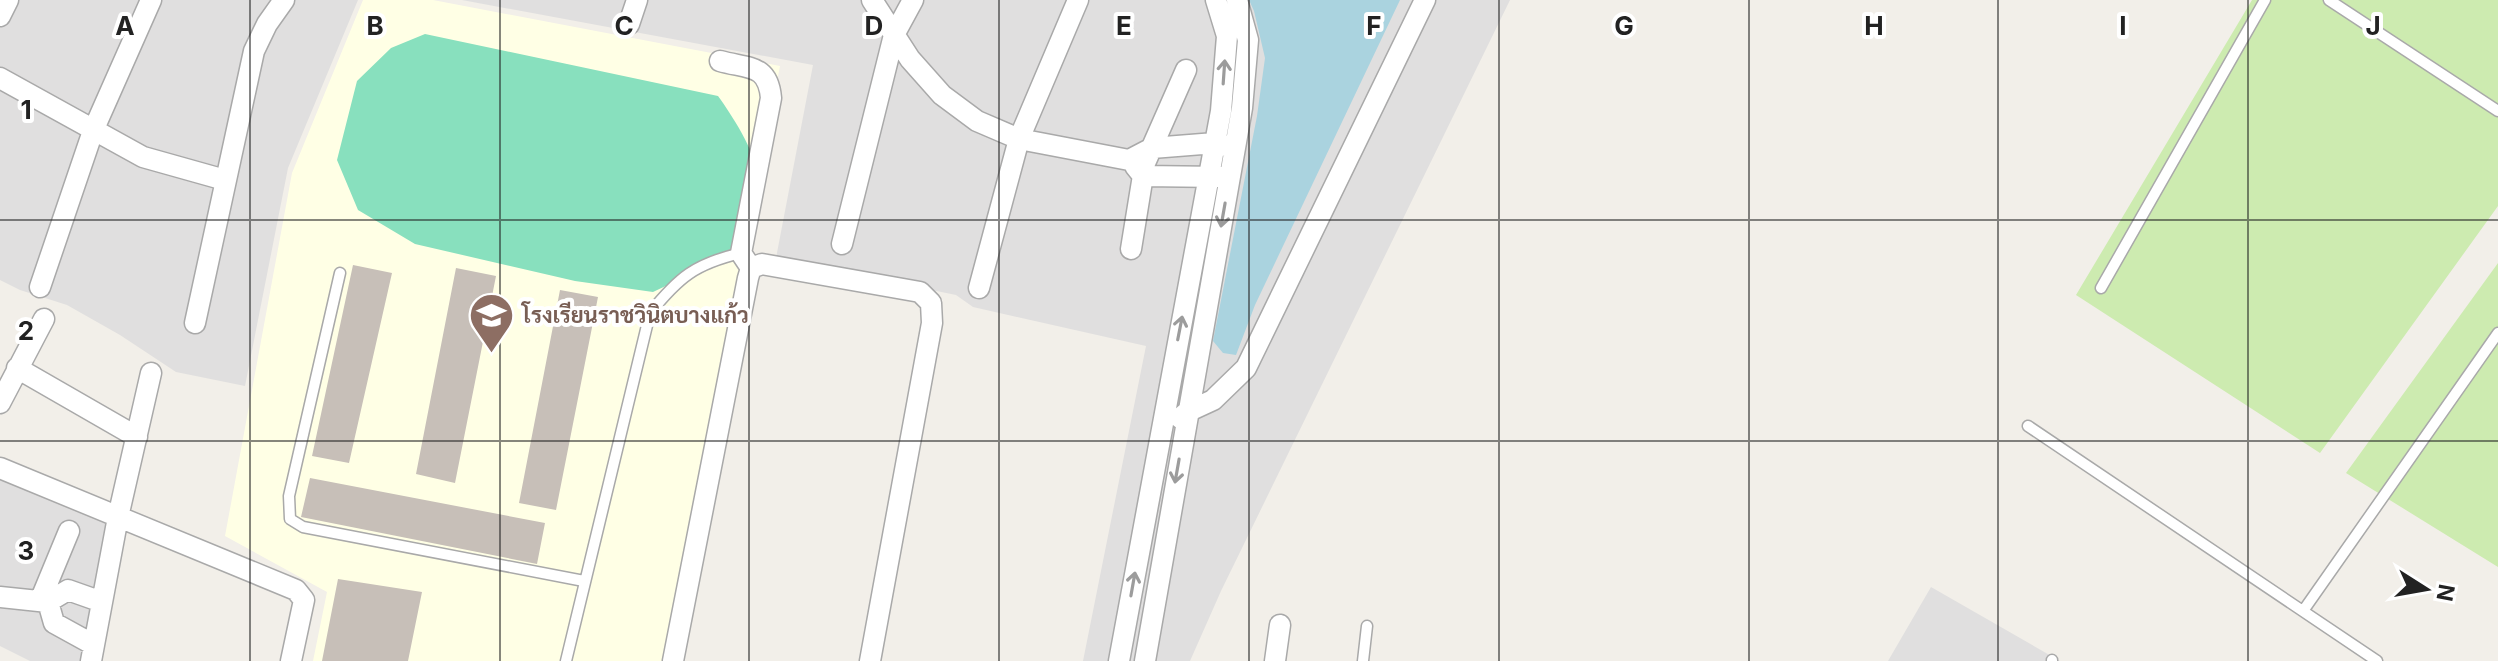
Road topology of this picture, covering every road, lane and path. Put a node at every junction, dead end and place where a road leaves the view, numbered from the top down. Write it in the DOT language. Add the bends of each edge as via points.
graph roads {
  1 [pos="8,0"];
  2 [pos="151,0"];
  3 [pos="284,0"];
  4 [pos="637,0"];
  5 [pos="872,0"];
  6 [pos="913,0"];
  7 [pos="1078,0"];
  8 [pos="1216,0"];
  9 [pos="1237,0"];
  10 [pos="1425,0"];
  11 [pos="2265,0"];
  12 [pos="2329,0"];
  13 [pos="0,16"];
  14 [pos="629,24"];
  15 [pos="894,35"];
  16 [pos="720,61"];
  17 [pos="1186,70"];
  18 [pos="0,78"];
  19 [pos="2498,111"];
  20 [pos="1231,113"];
  21 [pos="93,131"];
  22 [pos="1019,139"];
  23 [pos="1225,146"];
  24 [pos="1152,148"];
  25 [pos="1129,160"];
  26 [pos="1143,176"];
  27 [pos="1219,177"];
  28 [pos="225,180"];
  29 [pos="842,244"];
  30 [pos="1131,249"];
  31 [pos="746,261"];
  32 [pos="340,273"];
  33 [pos="40,287"];
  34 [pos="979,288"];
  35 [pos="2101,288"];
  36 [pos="44,319"];
  37 [pos="195,323"];
  38 [pos="2498,333"];
  39 [pos="17,368"];
  40 [pos="151,373"];
  41 [pos="0,403"];
  42 [pos="1187,412"];
  43 [pos="2028,426"];
  44 [pos="137,437"];
  45 [pos="1160,437"];
  46 [pos="0,468"];
  47 [pos="118,517"];
  48 [pos="69,531"];
  49 [pos="584,581"];
  50 [pos="0,597"];
  51 [pos="44,601"];
  52 [pos="102,602"];
  53 [pos="2303,611"];
  54 [pos="1280,625"];
  55 [pos="1367,626"];
  56 [pos="92,653"];
  57 [pos="291,661"];
  58 [pos="566,661"];
  59 [pos="673,661"];
  60 [pos="870,661"];
  61 [pos="1119,661"];
  62 [pos="1145,661"];
  63 [pos="1275,661"];
  64 [pos="1363,661"];
  65 [pos="2377,661"];
  1 -- 13 [label="street"];
  2 -- 21 [label="street"];
  3 -- 28 [label="street" via="254,51"];
  4 -- 14 [label="street"];
  5 -- 15 [label="street"];
  6 -- 15 [label="street"];
  7 -- 22 [label="street"];
  20 -- 8 [label="street, one-way" via="1227,36"];
  9 -- 20 [label="street" via="1248,40"];
  10 -- 42 [label="street" via="1246,368 1213,400"];
  11 -- 35 [label="lane"];
  12 -- 19 [label="lane"];
  15 -- 22 [label="street" via="942,95 977,121"];
  15 -- 29 [label="street"];
  16 -- 31 [label="street" via="762,72 771,92"];
  17 -- 24 [label="street"];
  18 -- 21 [label="street"];
  20 -- 23 [label="street"];
  21 -- 28 [label="street" via="143,157"];
  21 -- 33 [label="street"];
  22 -- 25 [label="street"];
  22 -- 34 [label="street"];
  23 -- 24 [label="street"];
  23 -- 27 [label="street"];
  24 -- 25 [label="street"];
  24 -- 26 [label="street"];
  25 -- 26 [label="street"];
  26 -- 27 [label="street"];
  26 -- 30 [label="street"];
  27 -- 42 [label="street, one-way"];
  45 -- 27 [label="street, one-way"];
  28 -- 37 [label="street"];
  31 -- 49 [label="lane" via="705,262 671,287 650,313"];
  31 -- 59 [label="street"];
  31 -- 60 [label="street" via="920,292 931,303 932,323"];
  32 -- 49 [label="lane" via="289,496 290,519 303,527"];
  36 -- 39 [label="street"];
  38 -- 53 [label="lane"];
  39 -- 41 [label="street"];
  39 -- 44 [label="street"];
  40 -- 44 [label="street"];
  42 -- 45 [label="street"];
  42 -- 62 [label="street, one-way"];
  43 -- 53 [label="lane"];
  44 -- 47 [label="street"];
  61 -- 45 [label="street, one-way"];
  46 -- 47 [label="street"];
  47 -- 52 [label="street"];
  47 -- 57 [label="street" via="296,590 304,600"];
  48 -- 51 [label="street"];
  49 -- 58 [label="lane"];
  50 -- 51 [label="street"];
  51 -- 52 [label="street" via="68,590"];
  51 -- 56 [label="street" via="54,623"];
  52 -- 56 [label="street"];
  53 -- 65 [label="lane"];
  54 -- 63 [label="street"];
  55 -- 64 [label="lane"];
}
